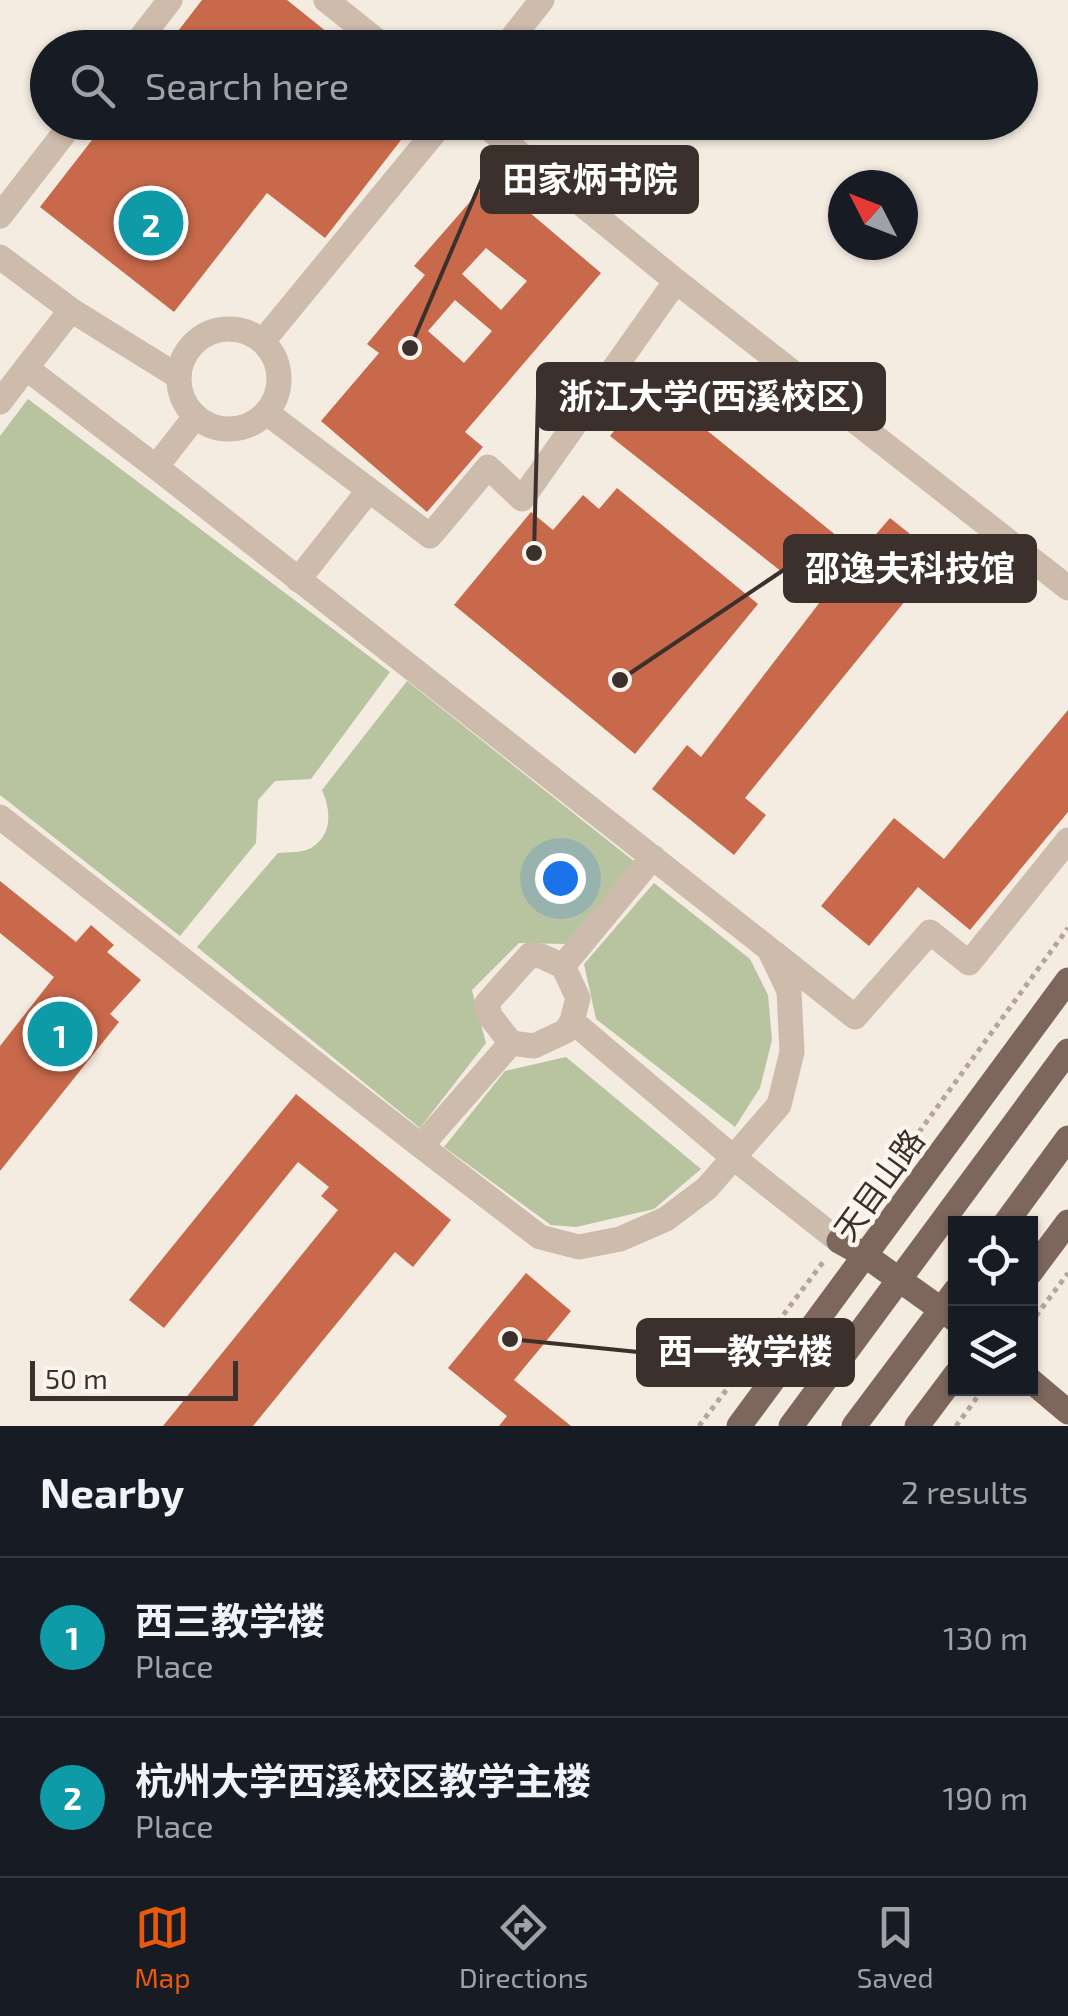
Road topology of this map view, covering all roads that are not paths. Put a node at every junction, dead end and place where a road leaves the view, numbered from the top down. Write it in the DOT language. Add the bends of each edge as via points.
graph roads {
  1 [pos="170,0"];
  2 [pos="326,0"];
  3 [pos="542,0"];
  4 [pos="147,30"];
  5 [pos="364,30"];
  6 [pos="518,30"];
  7 [pos="60,140"];
  8 [pos="429,140"];
  9 [pos="503,140"];
  10 [pos="0,216"];
  11 [pos="0,257"];
  12 [pos="676,281"];
  13 [pos="71,310"];
  14 [pos="263,342"];
  15 [pos="26,368"];
  16 [pos="178,377"];
  17 [pos="0,402"];
  18 [pos="267,412"];
  19 [pos="195,417"];
  20 [pos="156,467"];
  21 [pos="369,490"];
  22 [pos="298,580"];
  23 [pos="1068,588"];
  24 [pos="0,817"];
  25 [pos="1068,840"];
  26 [pos="653,857"];
  27 [pos="769,948"];
  28 [pos="562,966"];
  29 [pos="1068,980"];
  30 [pos="572,1022"];
  31 [pos="511,1042"];
  32 [pos="1068,1051"];
  33 [pos="1068,1138"];
  34 [pos="421,1146"];
  35 [pos="734,1158"];
  36 [pos="1011,1216"];
  37 [pos="1068,1222"];
  38 [pos="839,1241"];
  39 [pos="866,1256"];
  40 [pos="1038,1261"];
  41 [pos="900,1280"];
  42 [pos="948,1304"];
  43 [pos="948,1310"];
  44 [pos="948,1385"];
  45 [pos="1038,1387"];
  46 [pos="1068,1412"];
  47 [pos="739,1426"];
  48 [pos="792,1426"];
  49 [pos="854,1426"];
  50 [pos="917,1426"];
  1 -- 4 [label="lane"];
  2 -- 5 [label="lane"];
  3 -- 6 [label="lane"];
  7 -- 10 [label="lane"];
  8 -- 14 [label="lane"];
  9 -- 12 [label="lane"];
  11 -- 13 [label="lane"];
  12 -- 21 [label="lane" via="522,499 488,467 430,536"];
  12 -- 23 [label="lane"];
  13 -- 15 [label="lane"];
  13 -- 16 [label="lane"];
  14 -- 16 [label="lane" via="234,328 217,330 190,348"];
  14 -- 18 [label="lane" via="279,368 280,384"];
  15 -- 17 [label="lane"];
  15 -- 20 [label="lane"];
  16 -- 19 [label="lane"];
  18 -- 19 [label="lane" via="240,429 224,430"];
  18 -- 21 [label="lane"];
  19 -- 20 [label="lane"];
  20 -- 22 [label="lane"];
  21 -- 22 [label="lane"];
  22 -- 26 [label="lane"];
  24 -- 34 [label="lane"];
  25 -- 27 [label="lane" via="968,963 930,932 855,1017"];
  26 -- 27 [label="lane"];
  26 -- 28 [label="lane"];
  27 -- 35 [label="lane" via="789,991 792,1052 778,1104"];
  28 -- 30 [label="lane" via="578,998"];
  28 -- 31 [label="lane" via="530,955 487,1003"];
  29 -- 39 [label="main road, 天目山路"];
  30 -- 31 [label="lane" via="534,1046"];
  30 -- 35 [label="lane"];
  31 -- 34 [label="lane"];
  32 -- 41 [label="main road"];
  33 -- 36 [label="main road"];
  34 -- 35 [label="lane" via="540,1237 579,1247 666,1219"];
  35 -- 38 [label="lane"];
  37 -- 40 [label="main road"];
  38 -- 39 [label="main road"];
  39 -- 41 [label="main road"];
  39 -- 47 [label="main road, 天目山路"];
  41 -- 42 [label="main road"];
  41 -- 48 [label="main road"];
  43 -- 49 [label="main road"];
  44 -- 50 [label="main road"];
  45 -- 46 [label="main road"];
}
